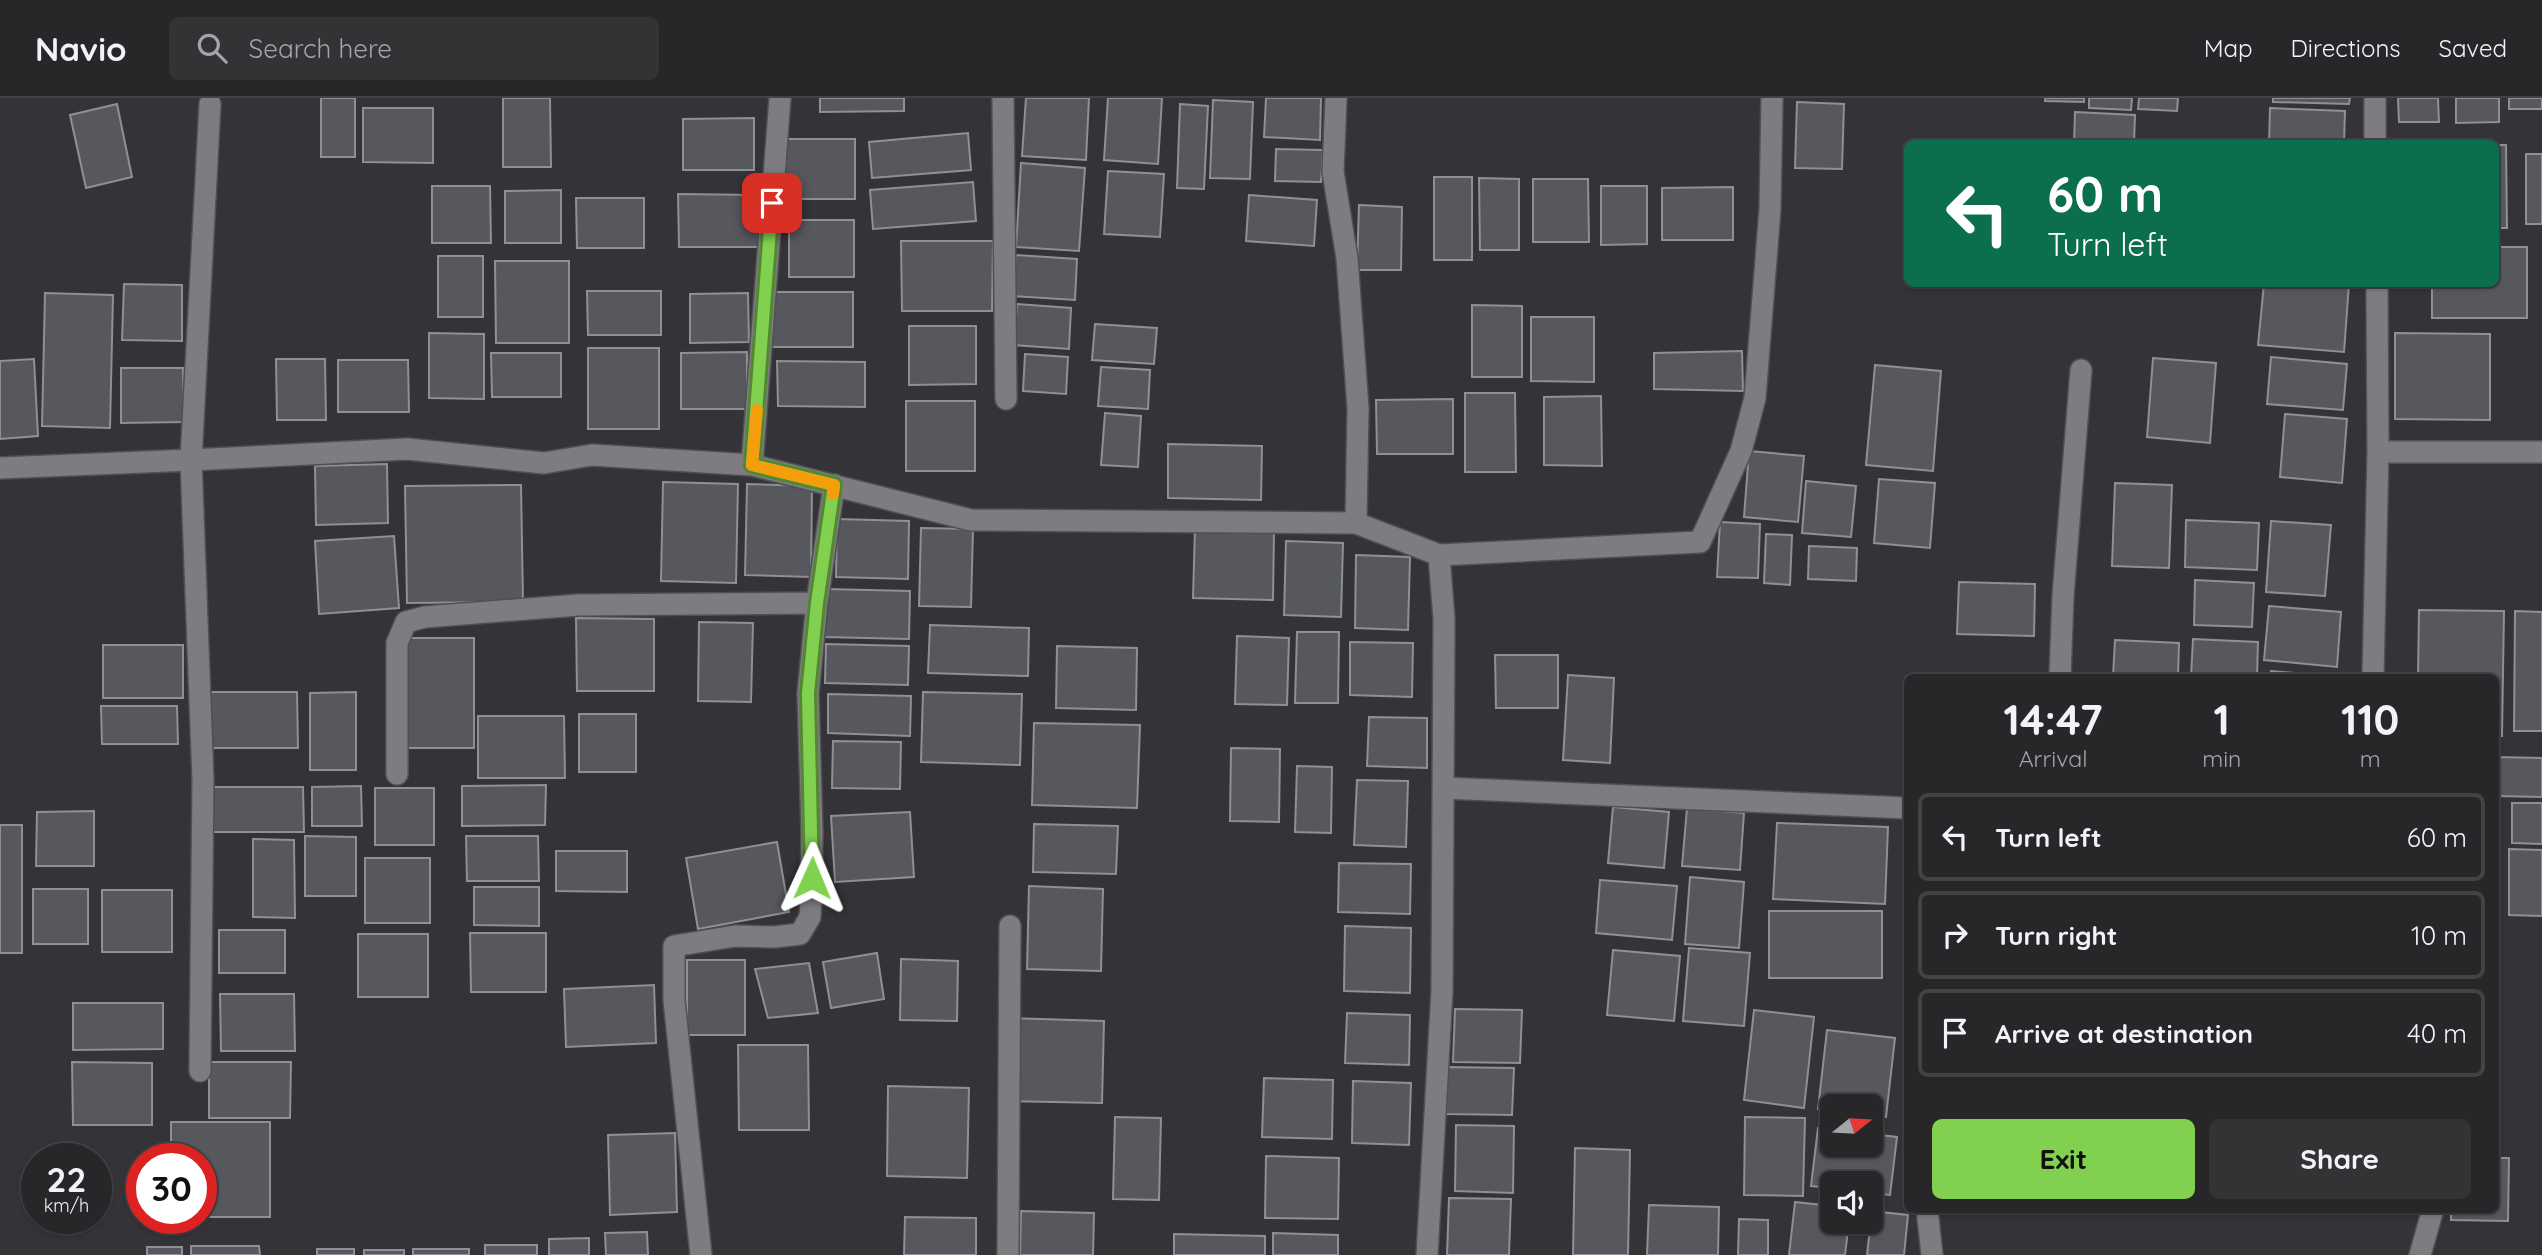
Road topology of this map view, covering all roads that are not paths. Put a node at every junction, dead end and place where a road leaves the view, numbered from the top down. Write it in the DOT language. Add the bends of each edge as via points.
graph roads {
  1 [pos="780,98"];
  2 [pos="1003,98"];
  3 [pos="1336,98"];
  4 [pos="1772,98"];
  5 [pos="2375,98"];
  6 [pos="211,104"];
  7 [pos="2375,140"];
  8 [pos="2377,287"];
  9 [pos="2081,370"];
  10 [pos="1006,399"];
  11 [pos="2378,452"];
  12 [pos="2542,452"];
  13 [pos="191,460"];
  14 [pos="752,465"];
  15 [pos="0,468"];
  16 [pos="834,485"];
  17 [pos="1356,523"];
  18 [pos="1439,555"];
  19 [pos="817,603"];
  20 [pos="2060,674"];
  21 [pos="2373,674"];
  22 [pos="397,774"];
  23 [pos="1443,788"];
  24 [pos="1904,808"];
  25 [pos="1010,926"];
  26 [pos="200,1071"];
  27 [pos="1927,1213"];
  28 [pos="2432,1213"];
  29 [pos="701,1255"];
  30 [pos="1008,1255"];
  31 [pos="1427,1255"];
  32 [pos="1932,1255"];
  33 [pos="2420,1255"];
  1 -- 14 [label="street"];
  2 -- 10 [label="street"];
  3 -- 17 [label="street" via="1333,172 1346,258 1358,408"];
  4 -- 18 [label="street" via="1770,209 1755,398 1741,451 1700,542"];
  5 -- 7 [label="street"];
  6 -- 13 [label="street"];
  8 -- 11 [label="street"];
  9 -- 20 [label="street"];
  11 -- 12 [label="street"];
  11 -- 21 [label="street"];
  13 -- 14 [label="street" via="407,449 544,463 592,455"];
  13 -- 15 [label="street"];
  13 -- 26 [label="street" via="203,780"];
  14 -- 16 [label="street"];
  16 -- 17 [label="street" via="971,520"];
  16 -- 19 [label="street"];
  17 -- 18 [label="street"];
  18 -- 23 [label="street" via="1444,619"];
  19 -- 22 [label="street" via="578,605 406,622 397,643"];
  19 -- 29 [label="street" via="808,693 810,917 800,934 735,936 674,946 674,1000"];
  23 -- 24 [label="street"];
  23 -- 31 [label="street" via="1442,991"];
  25 -- 30 [label="street"];
  27 -- 32 [label="street"];
  28 -- 33 [label="street"];
}
